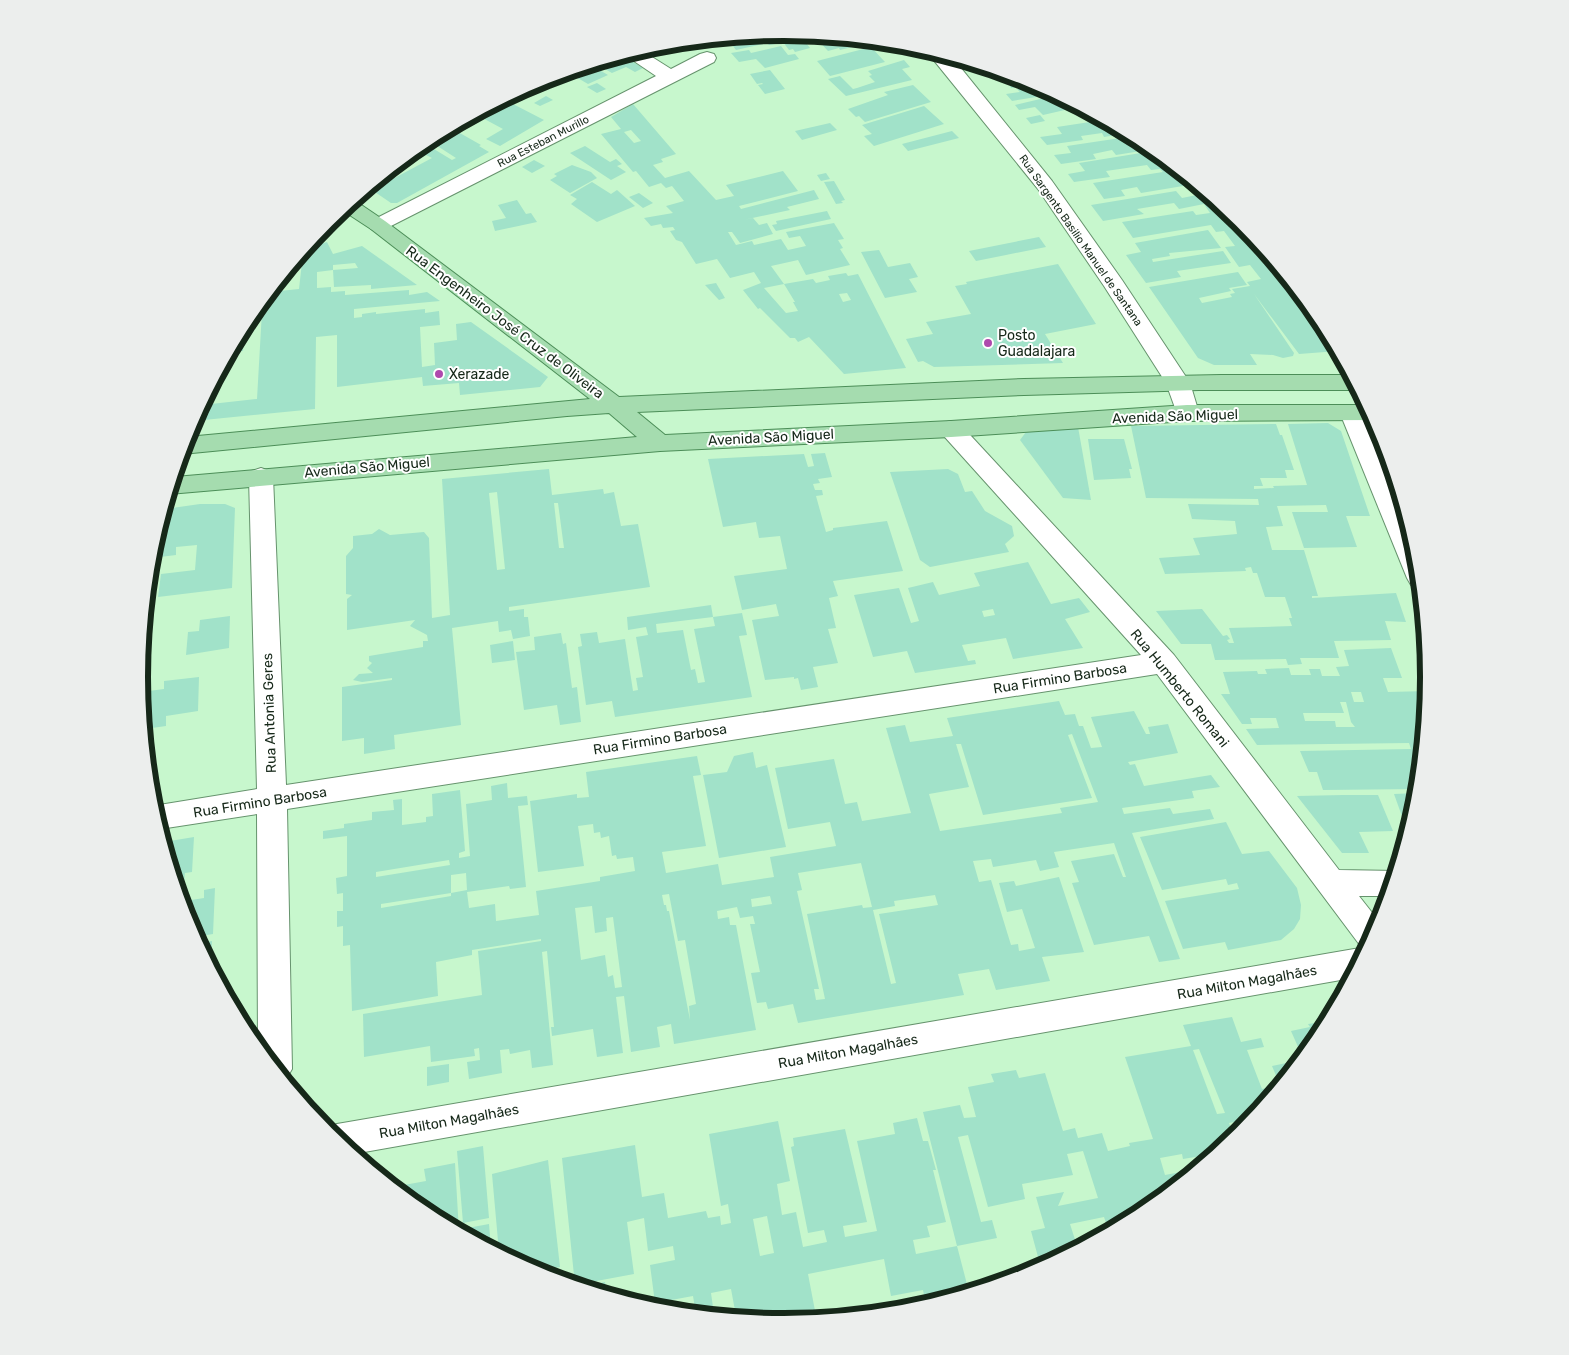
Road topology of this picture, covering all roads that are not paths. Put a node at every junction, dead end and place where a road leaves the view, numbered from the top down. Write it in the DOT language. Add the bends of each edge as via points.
graph roads {
  1 [pos="641,58"];
  2 [pos="707,58"];
  3 [pos="946,62"];
  4 [pos="670,77"];
  5 [pos="354,209"];
  6 [pos="378,225"];
  7 [pos="1178,382"];
  8 [pos="1349,384"];
  9 [pos="614,405"];
  10 [pos="1187,413"];
  11 [pos="1362,413"];
  12 [pos="951,429"];
  13 [pos="660,443"];
  14 [pos="193,445"];
  15 [pos="261,477"];
  16 [pos="178,485"];
  17 [pos="1404,531"];
  18 [pos="1164,662"];
  19 [pos="272,800"];
  20 [pos="163,816"];
  21 [pos="1332,883"];
  22 [pos="1387,883"];
  23 [pos="1368,931"];
  24 [pos="1353,963"];
  25 [pos="275,1058"];
  26 [pos="347,1138"];
  1 -- 4 [label="street"];
  2 -- 4 [label="street, Rua Esteban Murillo"];
  3 -- 7 [label="street, Rua Sargento Basilio Manuel de Santana" via="1045,185"];
  4 -- 6 [label="street, Rua Esteban Murillo"];
  5 -- 6 [label="main road, Rua Engenheiro José Cruz de Oliveira"];
  6 -- 9 [label="main road, Rua Engenheiro José Cruz de Oliveira"];
  7 -- 8 [label="main road"];
  7 -- 9 [label="main road"];
  7 -- 10 [label="street, Rua Sargento Basilio Manuel de Santana"];
  9 -- 13 [label="main road, Rua Engenheiro José Cruz de Oliveira"];
  9 -- 14 [label="main road"];
  10 -- 11 [label="main road, Avenida São Miguel"];
  10 -- 12 [label="main road, Avenida São Miguel"];
  11 -- 17 [label="street"];
  12 -- 13 [label="main road, Avenida São Miguel"];
  12 -- 18 [label="street, Rua Humberto Romani"];
  13 -- 15 [label="main road, Avenida São Miguel"];
  15 -- 16 [label="main road, Avenida São Miguel"];
  15 -- 19 [label="street, Rua Antonia Geres"];
  18 -- 19 [label="street, Rua Firmino Barbosa"];
  18 -- 21 [label="street, Rua Humberto Romani"];
  19 -- 20 [label="street, Rua Firmino Barbosa"];
  19 -- 25 [label="street, Rua Antonia Geres"];
  21 -- 22 [label="street"];
  21 -- 23 [label="street, Rua Humberto Romani"];
  24 -- 26 [label="street, Rua Milton Magalhães"];
}
